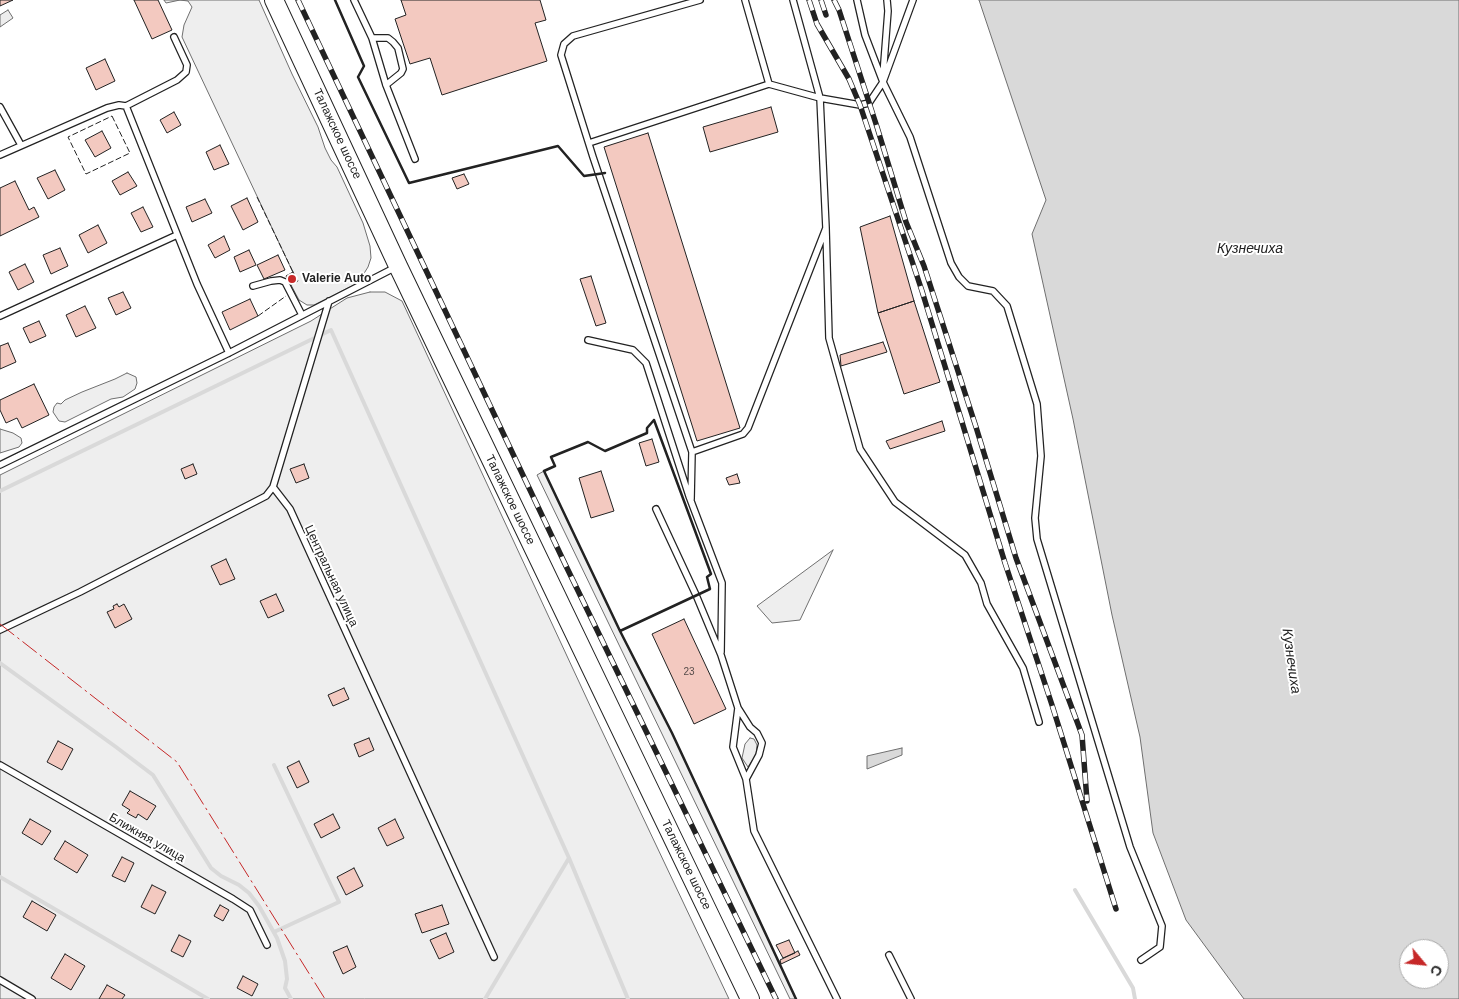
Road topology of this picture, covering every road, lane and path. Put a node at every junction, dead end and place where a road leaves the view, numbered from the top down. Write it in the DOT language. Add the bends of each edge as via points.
graph roads {
  1 [pos="274,0"];
  2 [pos="354,0"];
  3 [pos="700,0"];
  4 [pos="745,0"];
  5 [pos="793,0"];
  6 [pos="857,0"];
  7 [pos="887,0"];
  8 [pos="913,0"];
  9 [pos="174,37"];
  10 [pos="372,38"];
  11 [pos="883,82"];
  12 [pos="770,84"];
  13 [pos="386,85"];
  14 [pos="820,98"];
  15 [pos="126,106"];
  16 [pos="0,107"];
  17 [pos="589,143"];
  18 [pos="22,145"];
  19 [pos="0,155"];
  20 [pos="415,159"];
  21 [pos="826,228"];
  22 [pos="177,235"];
  23 [pos="398,266"];
  24 [pos="253,286"];
  25 [pos="329,301"];
  26 [pos="302,315"];
  27 [pos="0,316"];
  28 [pos="588,340"];
  29 [pos="229,353"];
  30 [pos="692,452"];
  31 [pos="0,465"];
  32 [pos="273,487"];
  33 [pos="691,499"];
  34 [pos="656,509"];
  35 [pos="0,630"];
  36 [pos="721,655"];
  37 [pos="738,708"];
  38 [pos="1039,722"];
  39 [pos="0,765"];
  40 [pos="746,780"];
  41 [pos="267,945"];
  42 [pos="889,955"];
  43 [pos="494,957"];
  44 [pos="1141,960"];
  45 [pos="0,980"];
  46 [pos="32,999"];
  47 [pos="750,999"];
  48 [pos="837,999"];
  49 [pos="911,999"];
  1 -- 23 [label="main road, Талажское шоссе"];
  2 -- 10 [label="lane"];
  3 -- 17 [label="lane" via="572,36 564,44 561,55"];
  4 -- 12 [label="lane"];
  5 -- 14 [label="lane"];
  6 -- 11 [label="lane" via="865,36"];
  7 -- 11 [label="lane"];
  8 -- 11 [label="lane"];
  9 -- 15 [label="lane" via="187,65 186,72 177,80"];
  10 -- 13 [label="lane"];
  10 -- 13 [label="lane" via="388,38 398,48 404,69"];
  11 -- 14 [label="lane" via="869,103 860,105"];
  11 -- 44 [label="lane" via="910,137 951,263 968,286 993,291 1007,306 1037,404 1041,456 1035,518 1037,540 1130,847 1162,926 1160,947"];
  12 -- 14 [label="lane"];
  12 -- 17 [label="lane"];
  13 -- 20 [label="lane"];
  14 -- 21 [label="lane"];
  15 -- 18 [label="lane" via="107,108"];
  15 -- 22 [label="lane"];
  16 -- 18 [label="lane"];
  17 -- 30 [label="lane"];
  18 -- 19 [label="lane"];
  21 -- 30 [label="lane" via="748,428 743,434"];
  21 -- 38 [label="lane" via="829,338 860,449 895,502 964,555 982,583 987,604 1024,668"];
  22 -- 27 [label="lane"];
  22 -- 29 [label="lane"];
  23 -- 25 [label="lane"];
  23 -- 47 [label="main road, Талажское шоссе"];
  24 -- 26 [label="lane" via="280,280 285,282"];
  25 -- 26 [label="lane"];
  25 -- 32 [label="lane"];
  26 -- 29 [label="lane"];
  28 -- 33 [label="lane" via="633,350 646,363"];
  29 -- 31 [label="lane"];
  30 -- 33 [label="lane"];
  32 -- 35 [label="lane" via="266,496"];
  32 -- 43 [label="lane, Центральная улица" via="290,509"];
  33 -- 36 [label="lane" via="722,583"];
  34 -- 36 [label="lane"];
  36 -- 37 [label="lane"];
  37 -- 40 [label="lane" via="733,747"];
  37 -- 40 [label="lane" via="762,743"];
  39 -- 41 [label="lane, Ближняя улица" via="250,910"];
  40 -- 48 [label="lane" via="754,831"];
  42 -- 49 [label="lane"];
  45 -- 46 [label="lane"];
}
